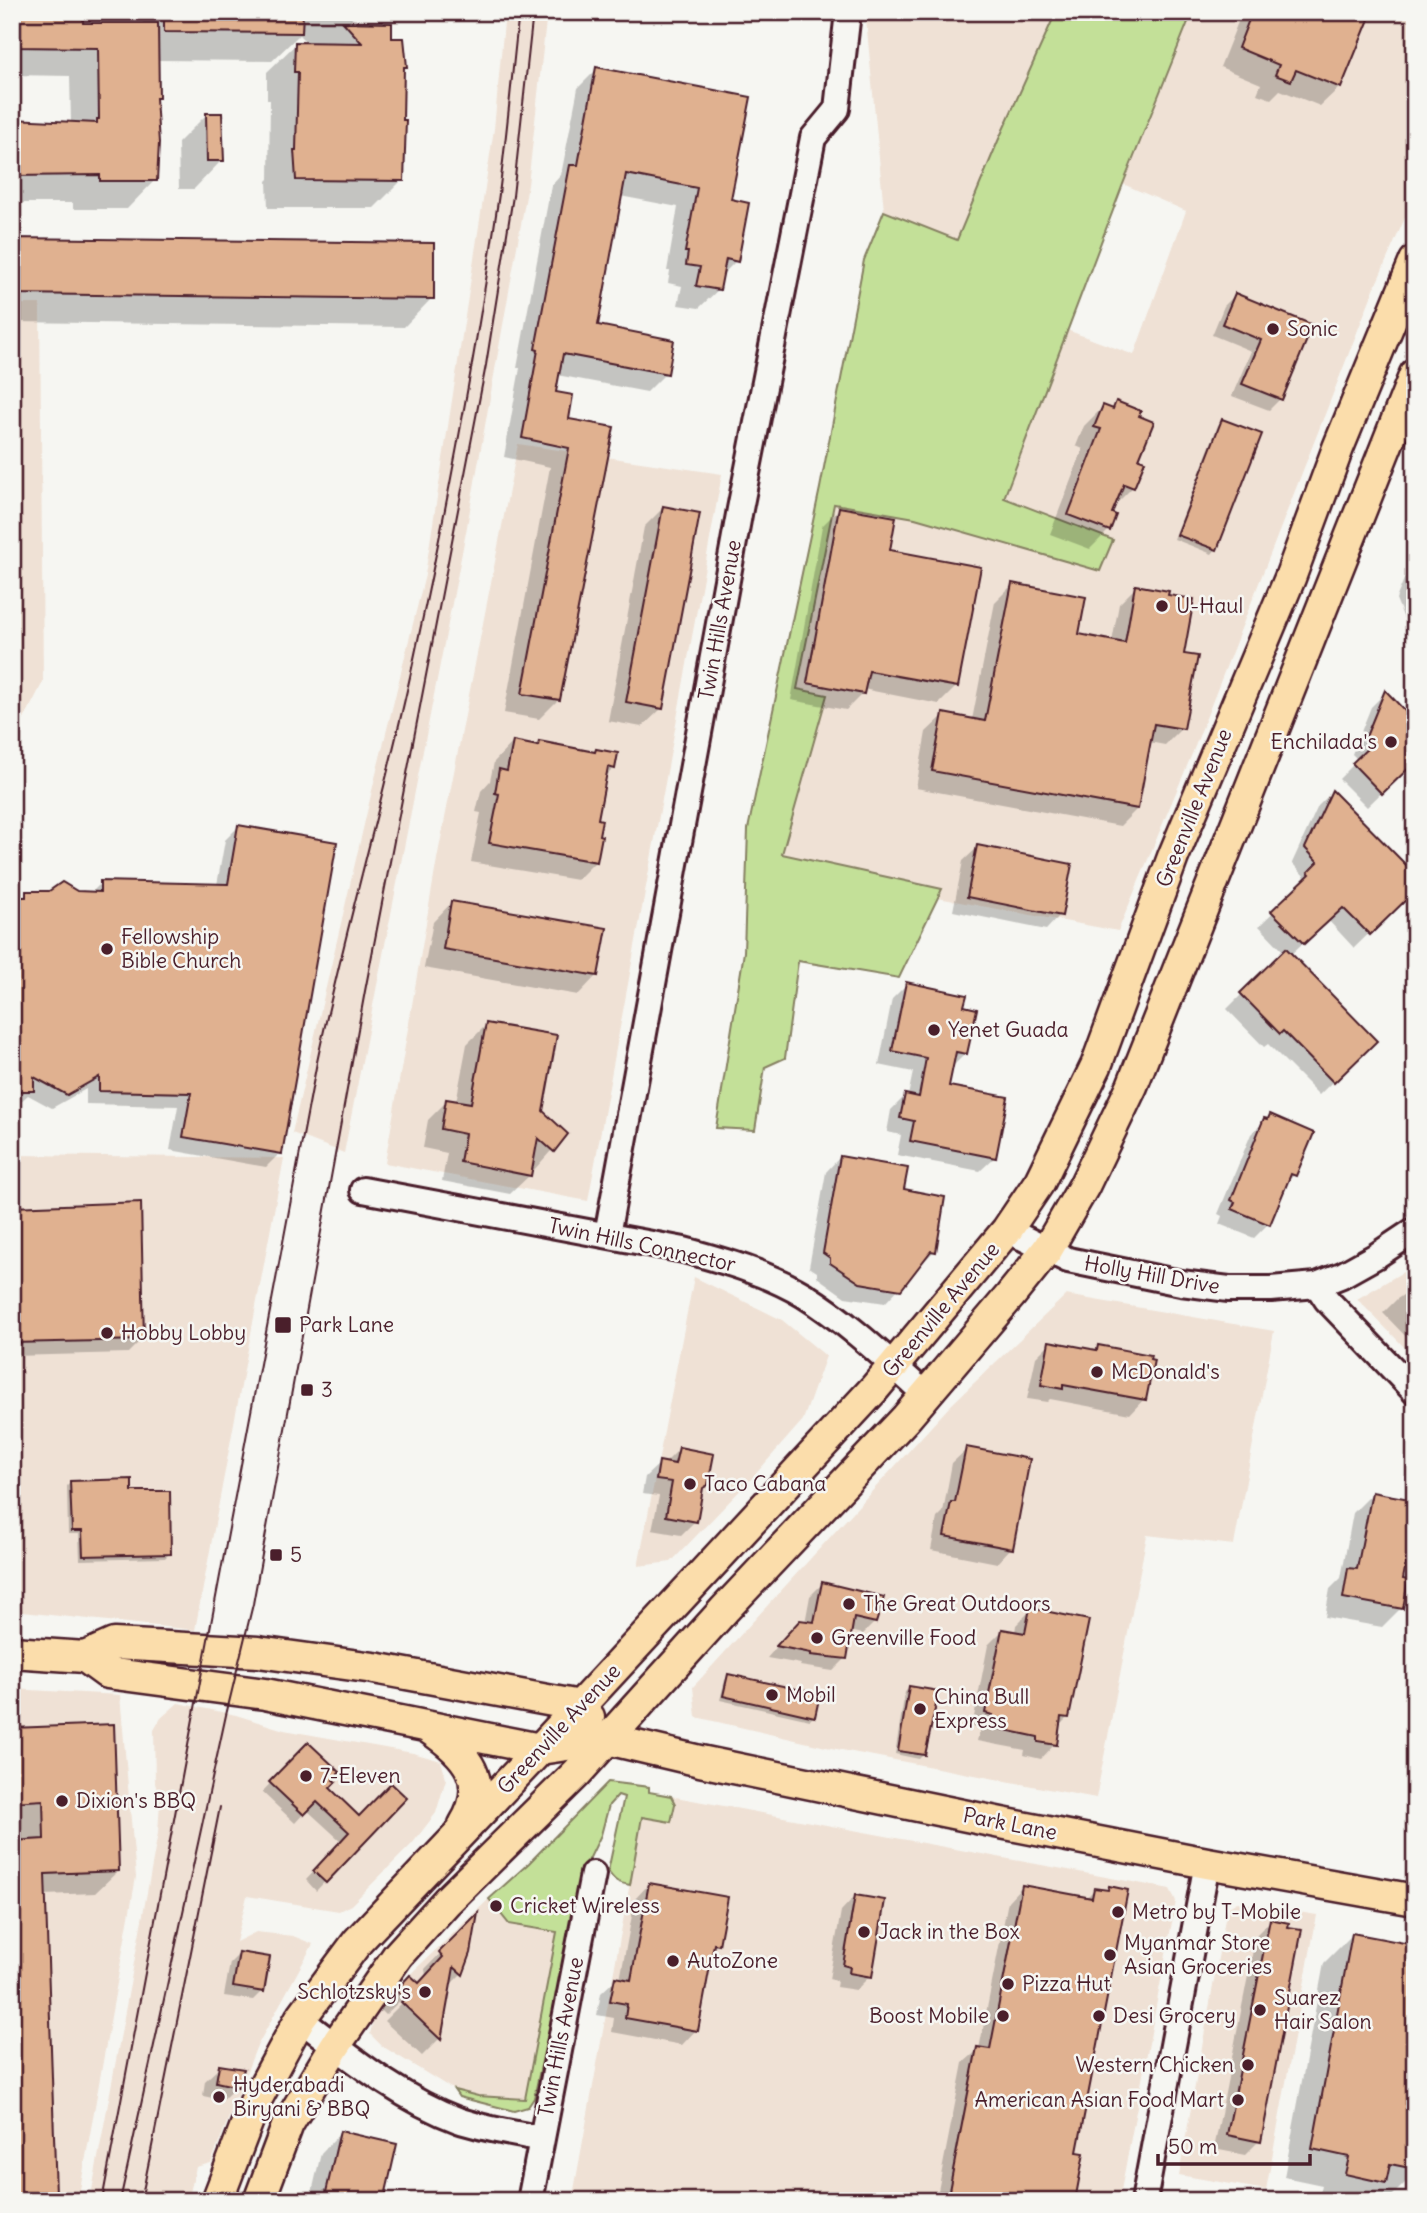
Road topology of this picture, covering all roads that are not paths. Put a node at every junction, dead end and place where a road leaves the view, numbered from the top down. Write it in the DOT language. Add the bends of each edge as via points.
graph roads {
  1 [pos="848,12"];
  2 [pos="1415,261"];
  3 [pos="1415,374"];
  4 [pos="1290,578"];
  5 [pos="1329,593"];
  6 [pos="1173,857"];
  7 [pos="1213,878"];
  8 [pos="363,1190"];
  9 [pos="1007,1230"];
  10 [pos="1415,1230"];
  11 [pos="607,1235"];
  12 [pos="1047,1250"];
  13 [pos="1317,1285"];
  14 [pos="894,1366"];
  15 [pos="1415,1392"];
  16 [pos="925,1394"];
  17 [pos="12,1652"];
  18 [pos="85,1657"];
  19 [pos="580,1706"];
  20 [pos="424,1725"];
  21 [pos="607,1739"];
  22 [pos="540,1749"];
  23 [pos="456,1839"];
  24 [pos="1207,1863"];
  25 [pos="593,1874"];
  26 [pos="1415,1899"];
  27 [pos="300,2020"];
  28 [pos="335,2046"];
  29 [pos="541,2139"];
  30 [pos="217,2201"];
  31 [pos="259,2201"];
  32 [pos="530,2201"];
  33 [pos="1144,2201"];
  1 -- 11 [label="street, Twin Hills Avenue" via="838,109 813,138"];
  2 -- 4 [label="main road, Greenville Avenue"];
  3 -- 5 [label="main road, Greenville Avenue"];
  4 -- 5 [label="main road"];
  4 -- 6 [label="main road, Greenville Avenue"];
  5 -- 7 [label="main road, Greenville Avenue"];
  6 -- 7 [label="main road"];
  6 -- 9 [label="main road, Greenville Avenue" via="1096,1066 1040,1181"];
  7 -- 12 [label="main road, Greenville Avenue" via="1132,1086"];
  8 -- 11 [label="street, Twin Hills Connector"];
  9 -- 12 [label="street, Holly Hill Drive"];
  9 -- 14 [label="main road, Greenville Avenue"];
  10 -- 13 [label="street, Holly Hill Drive" via="1376,1256"];
  11 -- 14 [label="street, Twin Hills Connector" via="719,1259 767,1276 830,1313"];
  12 -- 13 [label="street, Holly Hill Drive" via="1068,1259 1181,1283 1229,1289"];
  12 -- 16 [label="main road, Greenville Avenue"];
  13 -- 15 [label="street"];
  14 -- 16 [label="street, Twin Hills Connector"];
  14 -- 19 [label="main road, Greenville Avenue"];
  16 -- 21 [label="main road, Greenville Avenue"];
  17 -- 18 [label="main road, Park Lane"];
  18 -- 19 [label="main road, Park Lane" via="114,1644 258,1652"];
  18 -- 20 [label="main road, Park Lane" via="107,1673 265,1694"];
  19 -- 21 [label="main road"];
  19 -- 22 [label="main road, Greenville Avenue"];
  20 -- 22 [label="main road, Park Lane"];
  20 -- 23 [label="main road" via="466,1759 476,1781 471,1815"];
  21 -- 22 [label="main road, Park Lane"];
  21 -- 24 [label="main road, Park Lane"];
  21 -- 28 [label="main road, Greenville Avenue" via="398,1955"];
  22 -- 23 [label="main road, Greenville Avenue"];
  23 -- 27 [label="main road, Greenville Avenue" via="358,1941"];
  24 -- 26 [label="main road, Park Lane"];
  24 -- 33 [label="street"];
  25 -- 29 [label="street, Twin Hills Avenue"];
  27 -- 28 [label="street"];
  27 -- 30 [label="main road, Greenville Avenue" via="255,2102"];
  28 -- 29 [label="street" via="423,2105 460,2120"];
  28 -- 31 [label="main road, Greenville Avenue" via="289,2124"];
  29 -- 32 [label="street, Twin Hills Avenue"];
}
